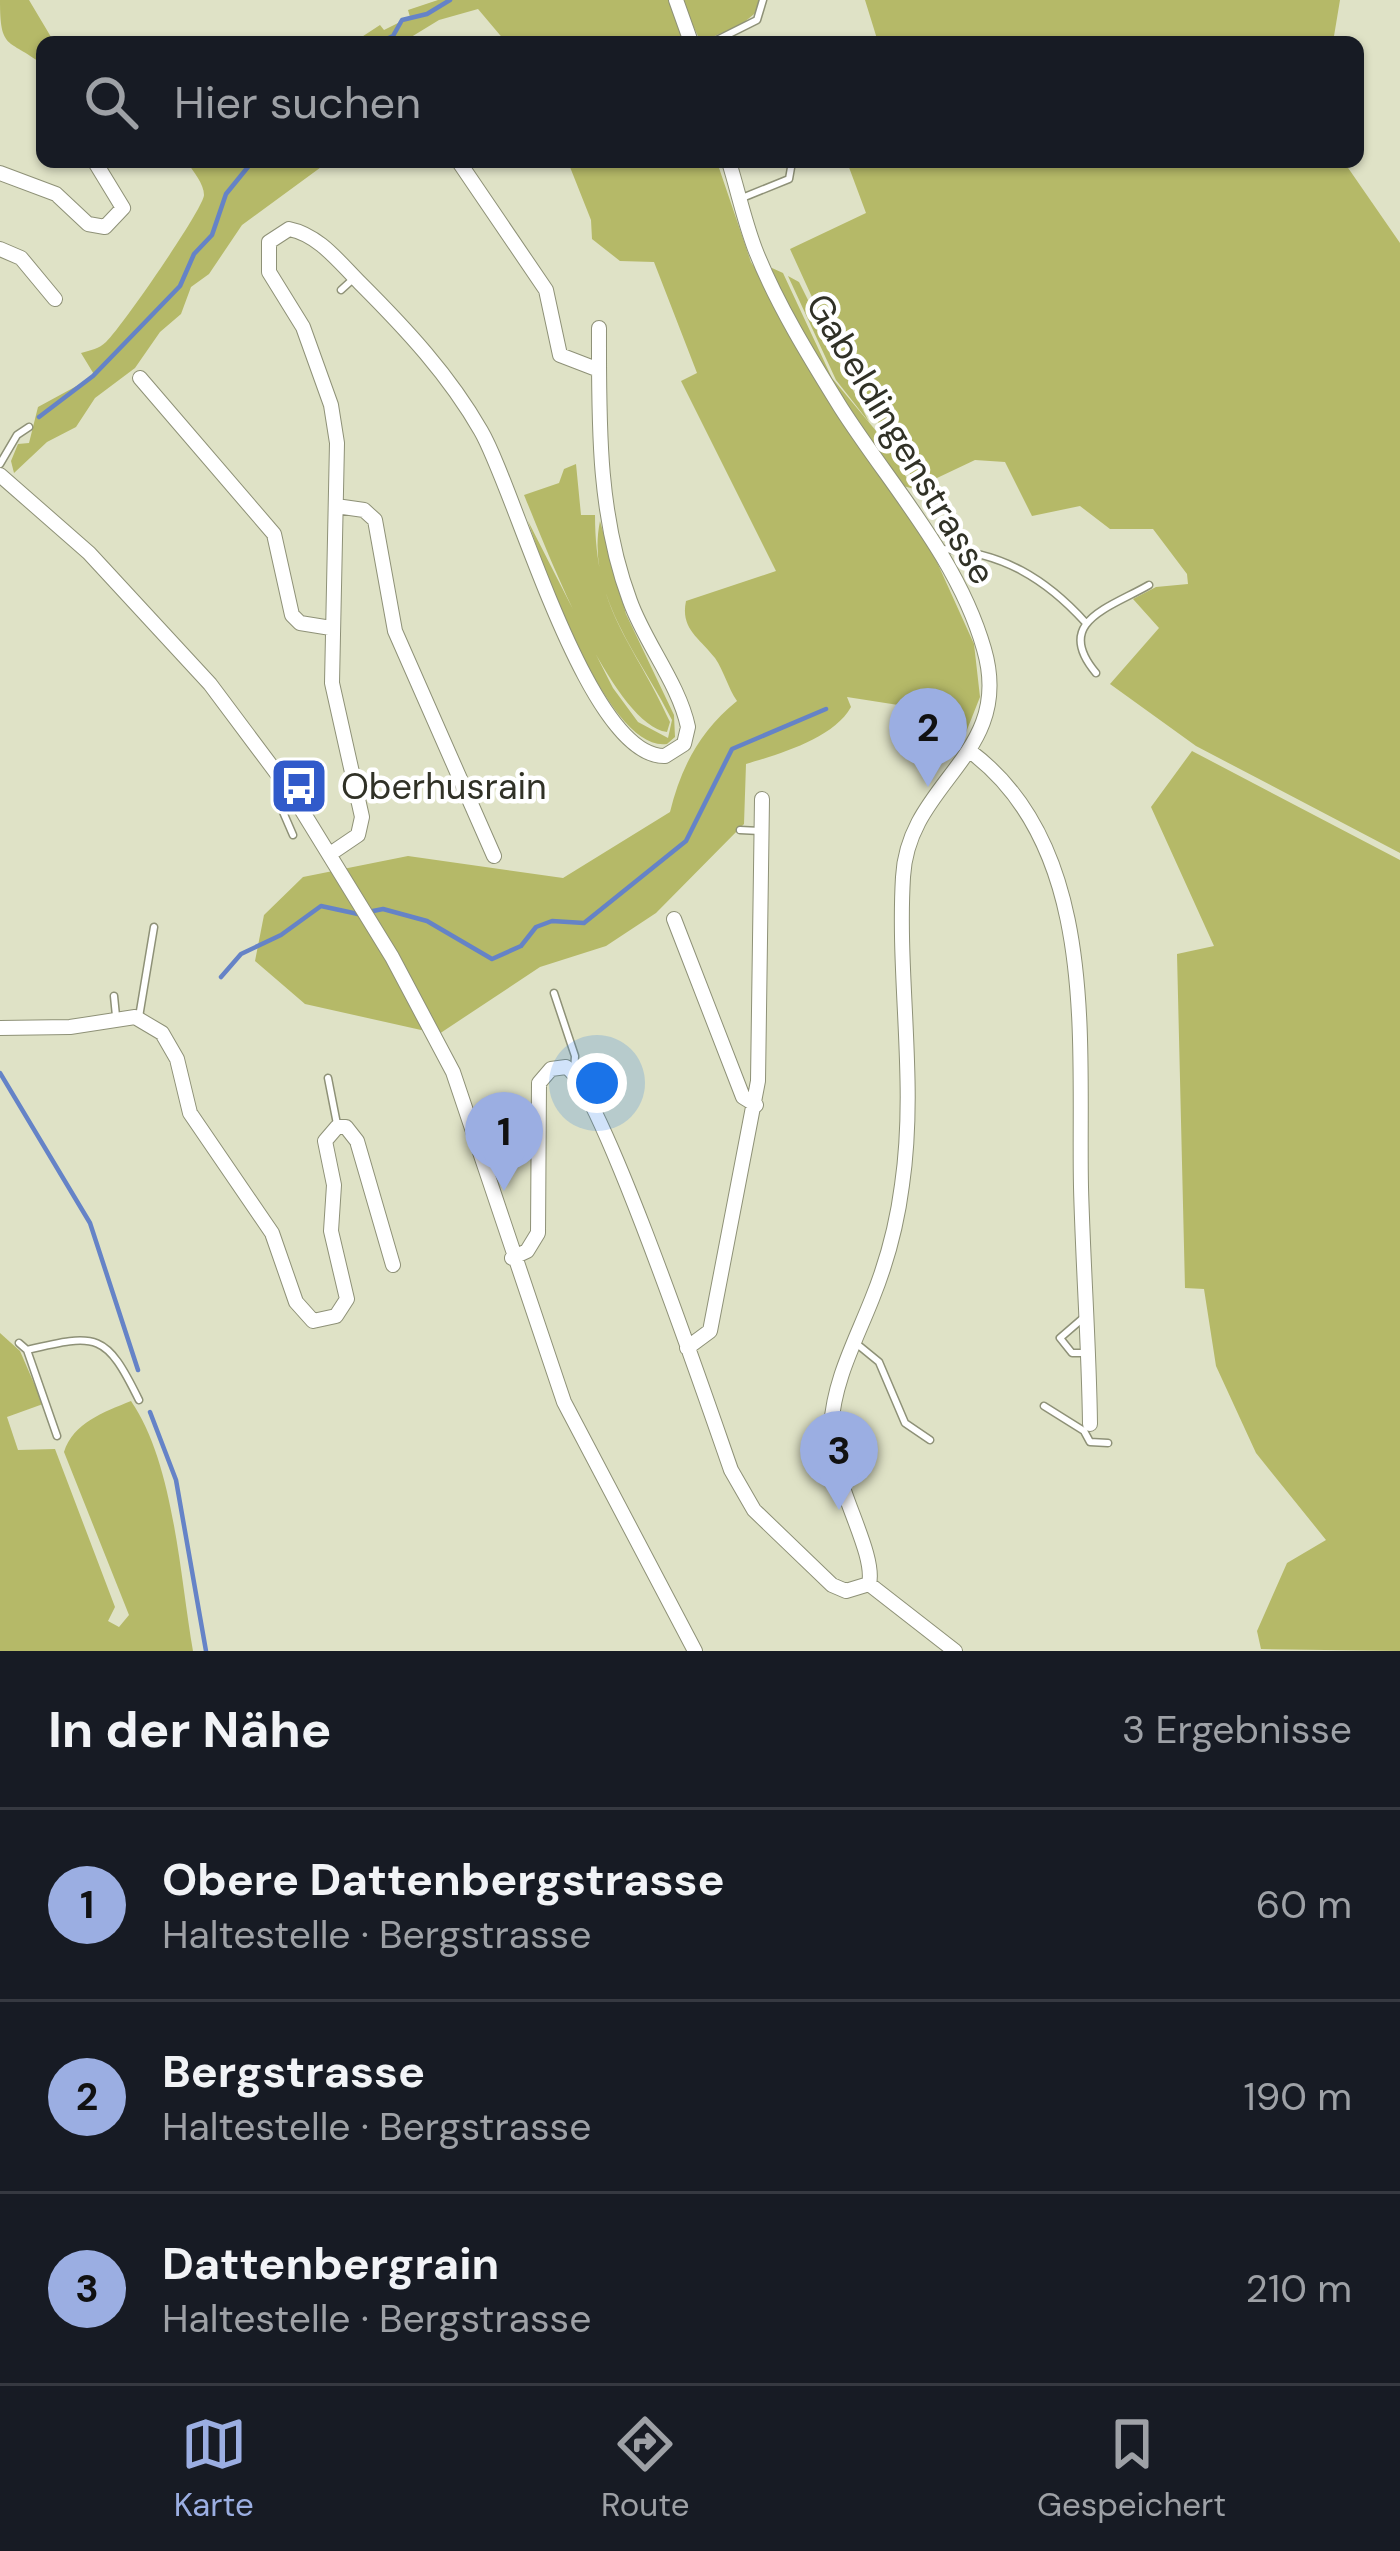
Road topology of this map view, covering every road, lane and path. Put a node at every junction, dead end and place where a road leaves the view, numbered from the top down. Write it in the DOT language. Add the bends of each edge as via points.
graph roads {
  1 [pos="676,0"];
  2 [pos="764,0"];
  3 [pos="690,36"];
  4 [pos="725,36"];
  5 [pos="99,168"];
  6 [pos="464,168"];
  7 [pos="731,168"];
  8 [pos="791,168"];
  9 [pos="0,173"];
  10 [pos="739,200"];
  11 [pos="0,249"];
  12 [pos="354,278"];
  13 [pos="340,290"];
  14 [pos="55,299"];
  15 [pos="598,328"];
  16 [pos="599,370"];
  17 [pos="140,377"];
  18 [pos="29,427"];
  19 [pos="0,464"];
  20 [pos="0,476"];
  21 [pos="336,506"];
  22 [pos="939,549"];
  23 [pos="1149,584"];
  24 [pos="1085,622"];
  25 [pos="331,628"];
  26 [pos="1096,674"];
  27 [pos="971,752"];
  28 [pos="284,783"];
  29 [pos="762,799"];
  30 [pos="740,830"];
  31 [pos="762,831"];
  32 [pos="293,835"];
  33 [pos="330,854"];
  34 [pos="494,856"];
  35 [pos="674,920"];
  36 [pos="154,927"];
  37 [pos="554,993"];
  38 [pos="114,996"];
  39 [pos="116,1017"];
  40 [pos="139,1018"];
  41 [pos="0,1028"];
  42 [pos="574,1072"];
  43 [pos="328,1078"];
  44 [pos="756,1105"];
  45 [pos="337,1127"];
  46 [pos="512,1258"];
  47 [pos="393,1265"];
  48 [pos="1085,1317"];
  49 [pos="854,1342"];
  50 [pos="20,1343"];
  51 [pos="687,1348"];
  52 [pos="27,1350"];
  53 [pos="1087,1353"];
  54 [pos="140,1400"];
  55 [pos="1044,1406"];
  56 [pos="1087,1427"];
  57 [pos="57,1436"];
  58 [pos="929,1440"];
  59 [pos="1108,1442"];
  60 [pos="869,1583"];
  61 [pos="695,1651"];
  62 [pos="955,1651"];
  1 -- 3 [label="street"];
  2 -- 4 [label="lane" via="757,20"];
  5 -- 9 [label="street" via="123,208 105,227 88,224 56,194"];
  6 -- 16 [label="street" via="537,261 560,355"];
  7 -- 10 [label="street, Gabeldingenstrasse"];
  8 -- 10 [label="lane" via="789,179"];
  10 -- 22 [label="street, Gabeldingenstrasse" via="759,260 810,357"];
  11 -- 14 [label="street" via="21,258"];
  12 -- 13 [label="lane"];
  12 -- 16 [label="street" via="463,401 591,685 636,745 665,756 684,744 687,719 640,630 616,520"];
  12 -- 21 [label="street" via="300,231 268,242 269,272 303,327 329,393"];
  15 -- 16 [label="street"];
  17 -- 25 [label="street" via="266,522 283,557 292,615"];
  18 -- 19 [label="lane"];
  20 -- 28 [label="street" via="126,590"];
  21 -- 25 [label="street"];
  21 -- 34 [label="street" via="375,520 394,631"];
  22 -- 24 [label="lane" via="1022,570"];
  22 -- 27 [label="street, Gabeldingenstrasse" via="988,667 988,699"];
  23 -- 24 [label="lane"];
  24 -- 26 [label="lane" via="1080,654"];
  25 -- 33 [label="street" via="332,683 362,817 358,835"];
  27 -- 48 [label="street" via="1009,788 1048,856 1069,926"];
  27 -- 49 [label="street" via="911,826 903,875 911,916 905,1164 884,1267"];
  28 -- 32 [label="lane" via="280,805"];
  28 -- 33 [label="street"];
  29 -- 31 [label="street"];
  30 -- 31 [label="lane"];
  31 -- 44 [label="street"];
  33 -- 46 [label="street" via="457,1070"];
  35 -- 44 [label="street" via="743,1096"];
  36 -- 40 [label="lane"];
  37 -- 42 [label="lane"];
  38 -- 39 [label="lane"];
  39 -- 40 [label="street"];
  39 -- 41 [label="street"];
  40 -- 45 [label="street" via="171,1045 190,1113 272,1233 296,1302 313,1321 336,1316 347,1299 331,1231 326,1148"];
  42 -- 46 [label="street" via="551,1069 539,1083 538,1233"];
  42 -- 51 [label="street"];
  43 -- 45 [label="lane"];
  44 -- 51 [label="street" via="710,1331"];
  45 -- 47 [label="street" via="357,1141"];
  46 -- 61 [label="street" via="580,1436"];
  48 -- 53 [label="street"];
  48 -- 53 [label="lane" via="1060,1339 1072,1353"];
  49 -- 58 [label="lane" via="879,1361 904,1423"];
  49 -- 60 [label="street" via="833,1402 832,1448"];
  50 -- 52 [label="lane"];
  51 -- 60 [label="street" via="754,1510 832,1585 846,1591"];
  52 -- 54 [label="lane" via="90,1337 104,1342"];
  52 -- 57 [label="lane"];
  53 -- 56 [label="street"];
  55 -- 56 [label="lane"];
  56 -- 59 [label="lane" via="1090,1442"];
  60 -- 62 [label="street"];
}
